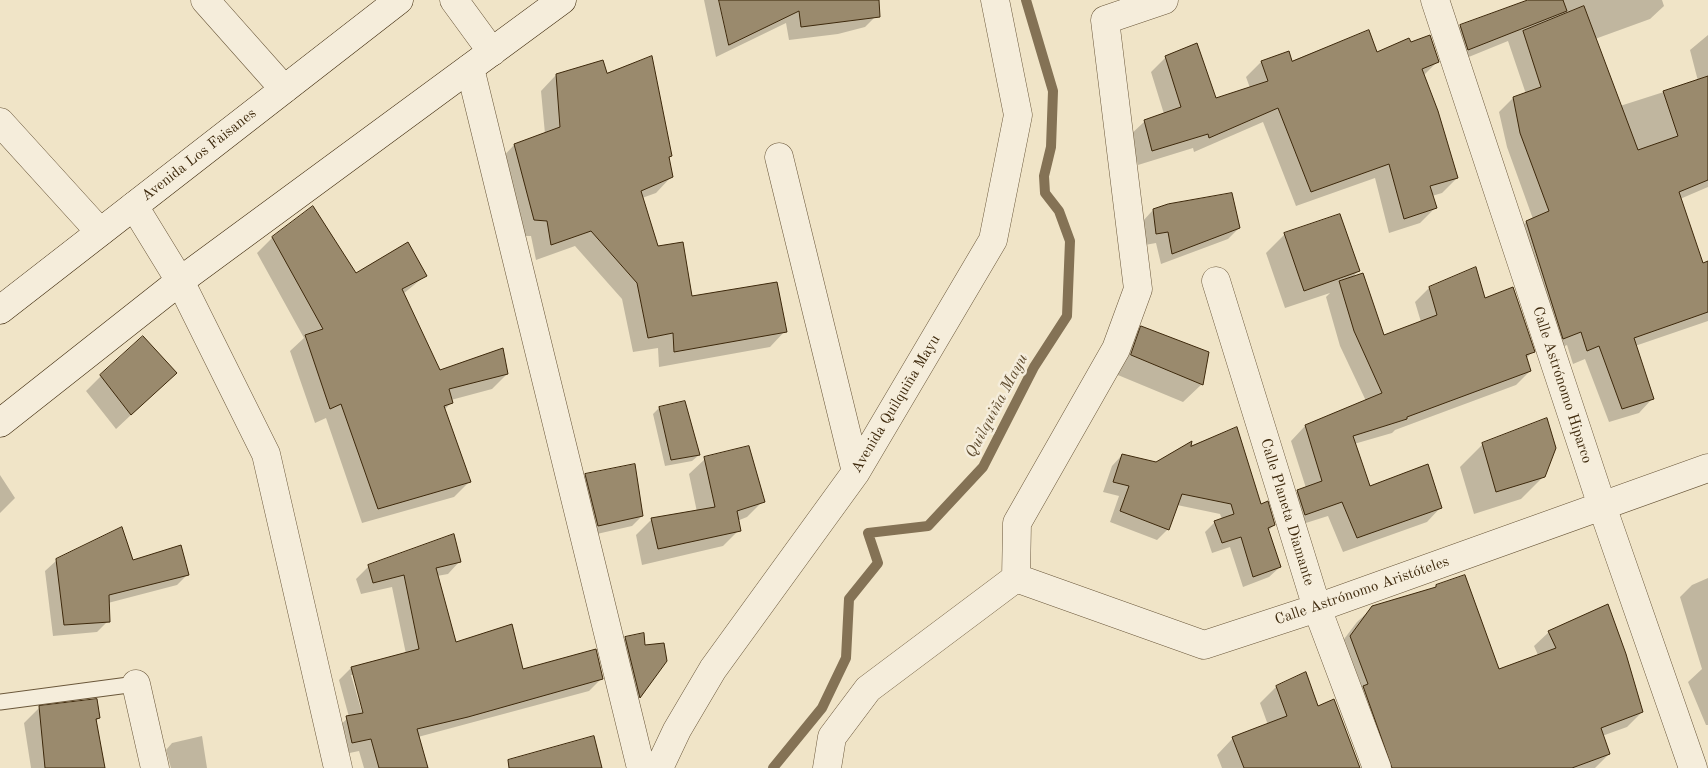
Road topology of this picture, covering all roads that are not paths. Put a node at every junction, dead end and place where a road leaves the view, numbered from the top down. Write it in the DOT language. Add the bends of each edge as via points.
graph roads {
  1 [pos="205,0"];
  2 [pos="399,0"];
  3 [pos="454,0"];
  4 [pos="562,0"];
  5 [pos="995,0"];
  6 [pos="1164,0"];
  7 [pos="1435,0"];
  8 [pos="492,52"];
  9 [pos="470,68"];
  10 [pos="284,89"];
  11 [pos="0,122"];
  12 [pos="779,157"];
  13 [pos="134,206"];
  14 [pos="100,232"];
  15 [pos="180,281"];
  16 [pos="1216,281"];
  17 [pos="0,310"];
  18 [pos="0,423"];
  19 [pos="1708,468"];
  20 [pos="856,472"];
  21 [pos="1602,506"];
  22 [pos="1016,578"];
  23 [pos="1317,608"];
  24 [pos="136,684"];
  25 [pos="0,702"];
  26 [pos="155,768"];
  27 [pos="338,768"];
  28 [pos="641,768"];
  29 [pos="659,768"];
  30 [pos="827,768"];
  31 [pos="1377,768"];
  32 [pos="1693,768"];
  1 -- 10 [label="street"];
  2 -- 10 [label="street, Avenida Los Faisanes"];
  3 -- 8 [label="street"];
  4 -- 8 [label="street"];
  5 -- 20 [label="street, Avenida Quilquiña Mayu" via="1018,115 992,240"];
  6 -- 22 [label="street" via="1105,20 1138,289 1116,350 1017,523"];
  7 -- 21 [label="street, Calle Astrónomo Hiparco"];
  8 -- 9 [label="street"];
  9 -- 15 [label="street"];
  9 -- 28 [label="street"];
  10 -- 13 [label="street, Avenida Los Faisanes"];
  11 -- 14 [label="street"];
  12 -- 20 [label="street"];
  13 -- 14 [label="street, Avenida Los Faisanes"];
  13 -- 15 [label="street"];
  14 -- 17 [label="street, Avenida Los Faisanes"];
  15 -- 18 [label="street"];
  15 -- 27 [label="street" via="266,454"];
  16 -- 23 [label="street, Calle Planeta Diamante"];
  19 -- 21 [label="street, Calle Astrónomo Aristóteles"];
  20 -- 29 [label="street, Avenida Quilquiña Mayu" via="713,669"];
  21 -- 23 [label="street, Calle Astrónomo Aristóteles"];
  21 -- 32 [label="street, Calle Astrónomo Hiparco"];
  22 -- 23 [label="street, Calle Astrónomo Aristóteles" via="1204,645"];
  22 -- 30 [label="street" via="868,689 832,737"];
  23 -- 31 [label="street, Calle Planeta Diamante"];
  24 -- 25 [label="lane"];
  24 -- 26 [label="street"];
}
